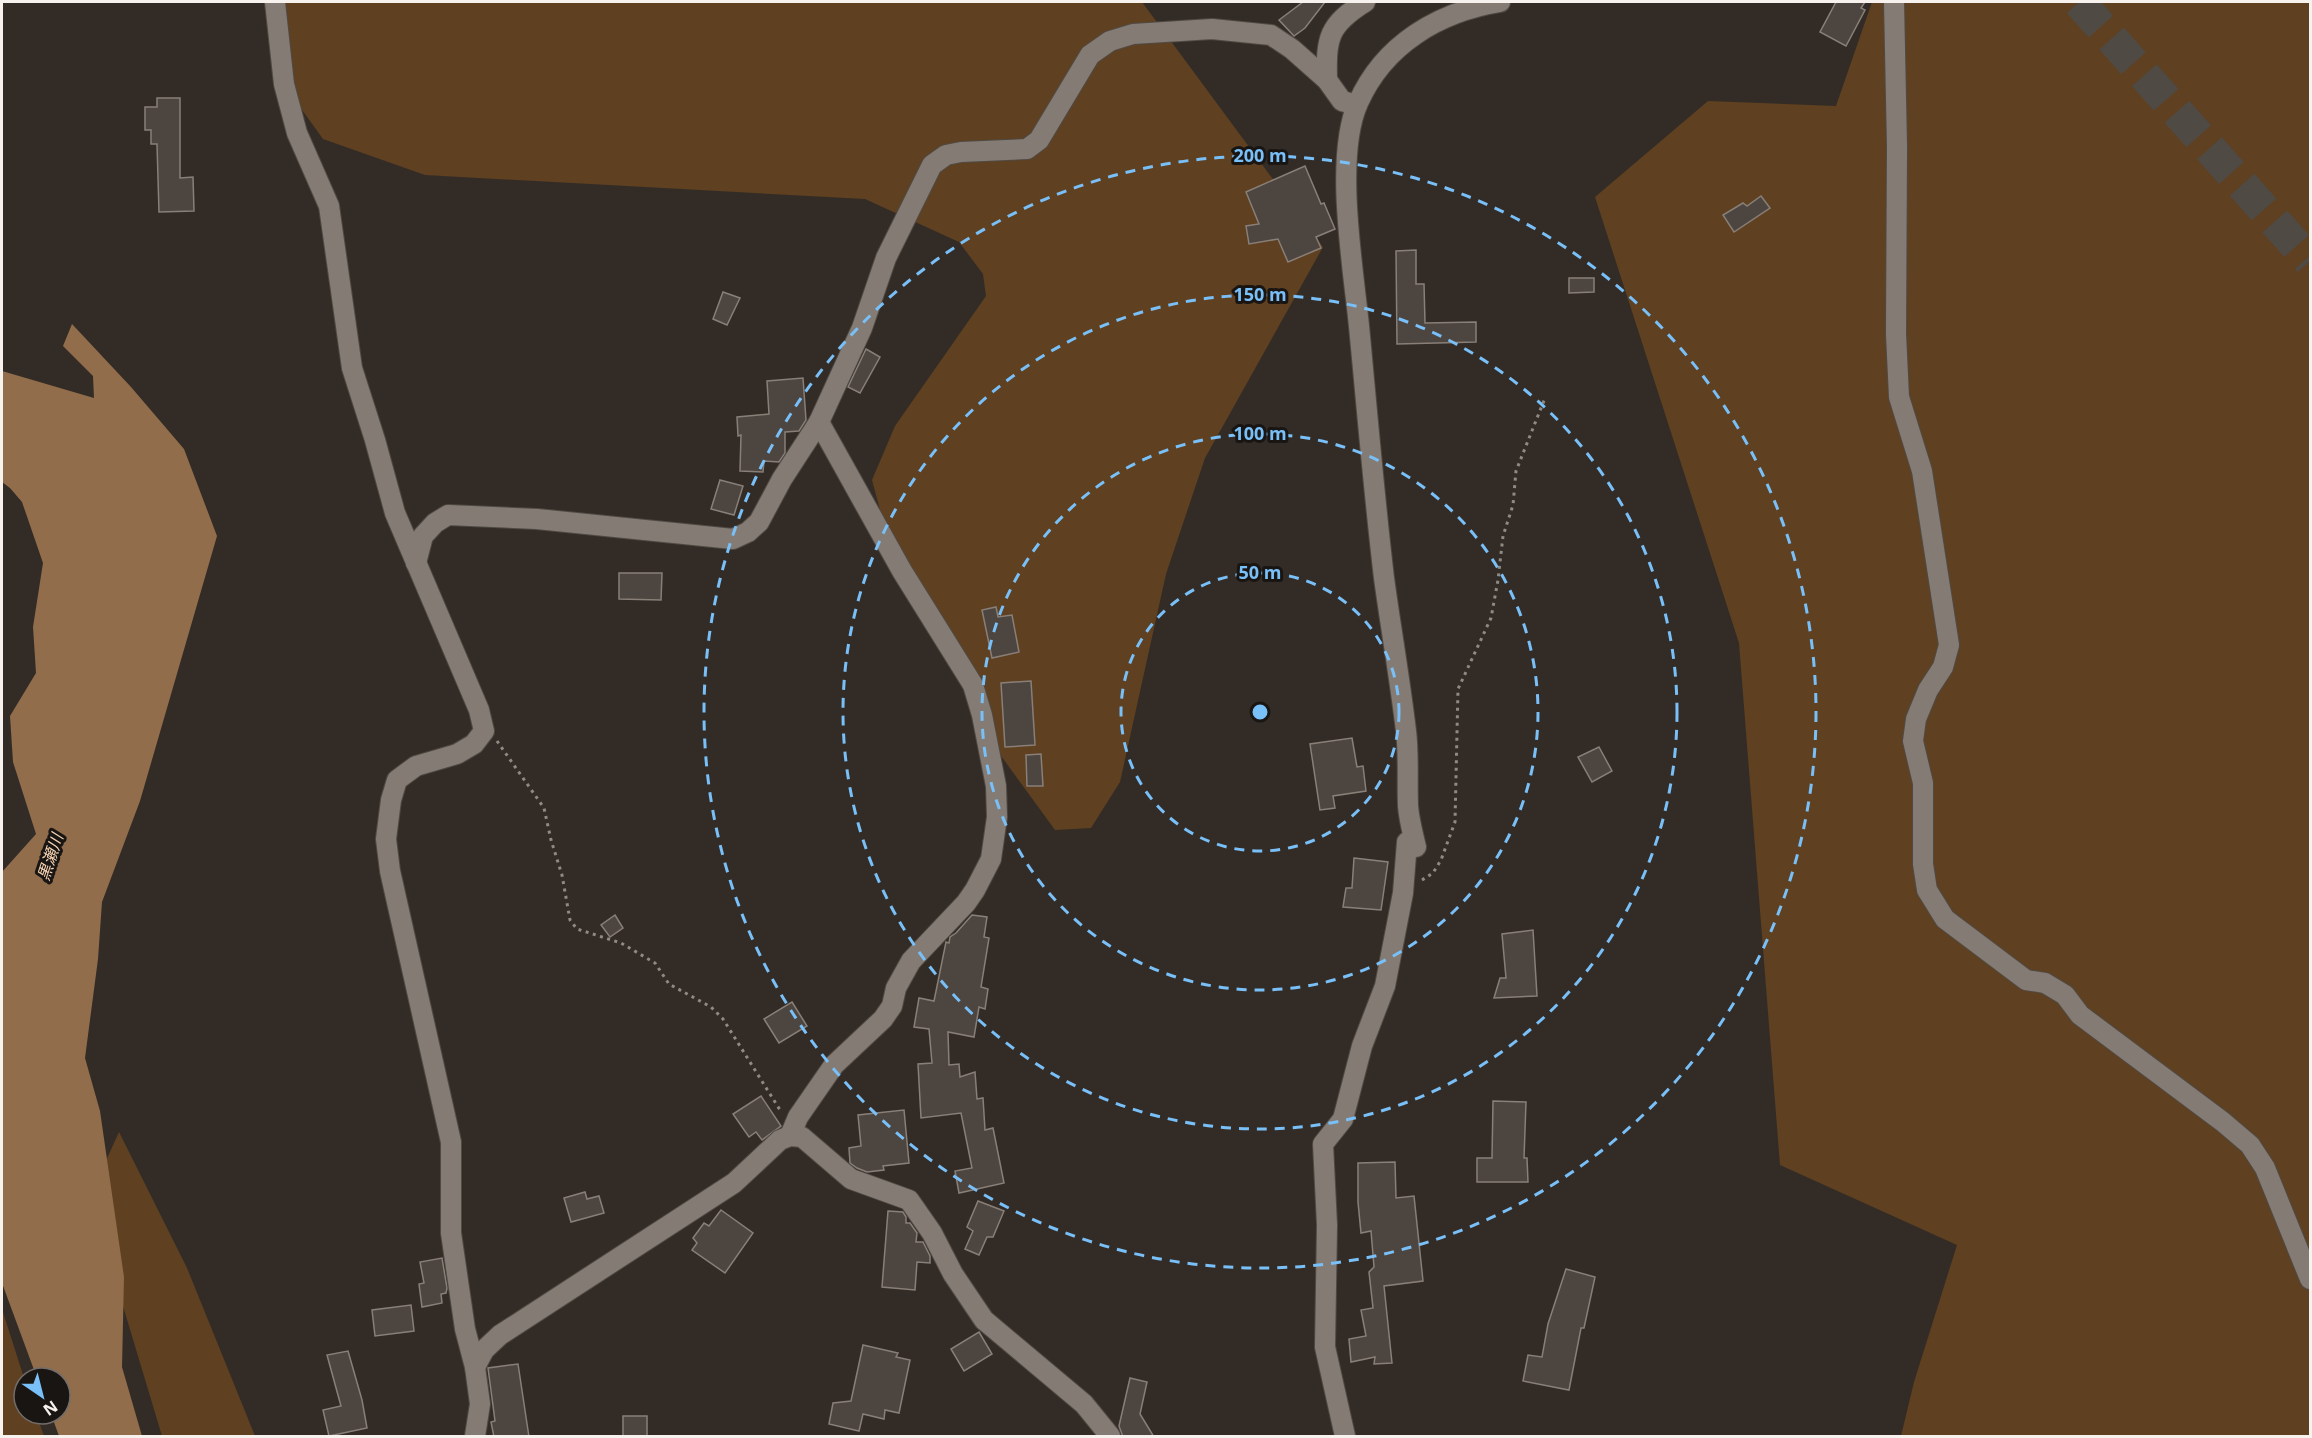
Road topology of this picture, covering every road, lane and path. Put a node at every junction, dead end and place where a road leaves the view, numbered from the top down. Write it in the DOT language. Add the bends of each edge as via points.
graph roads {
  1 [pos="275,2"];
  2 [pos="1365,2"];
  3 [pos="1500,2"];
  4 [pos="1894,2"];
  5 [pos="1327,80"];
  6 [pos="1357,105"];
  7 [pos="1545,398"];
  8 [pos="819,422"];
  9 [pos="416,563"];
  10 [pos="484,731"];
  11 [pos="1403,893"];
  12 [pos="792,1132"];
  13 [pos="2310,1279"];
  14 [pos="475,1367"];
  15 [pos="475,1437"];
  16 [pos="1110,1437"];
  17 [pos="1345,1437"];
  1 -- 9 [label="street" via="284,84 297,133 329,206 352,369 395,513"];
  2 -- 5 [label="street" via="1346,14 1331,33 1326,51"];
  3 -- 6 [label="street" via="1452,14 1422,28 1395,49 1373,75"];
  4 -- 13 [label="street" via="1899,397 1922,471 1949,645 1943,667 1916,719 1913,741 1923,783 1923,864 1927,890 1945,919 2026,980 2045,983 2065,995 2080,1015 2250,1145 2265,1168"];
  5 -- 6 [label="street" via="1342,101"];
  5 -- 8 [label="street" via="1271,35 1212,28 1133,34 1110,40 1090,55 1039,140 1027,149 961,152 946,155 932,165 886,258 861,328"];
  6 -- 11 [label="street" via="1347,153 1350,234 1382,554 1407,734 1408,809 1416,847 1407,842"];
  7 -- 11 [label="path" via="1516,471 1491,618 1458,689 1455,822 1433,873"];
  8 -- 9 [label="street" via="759,522 733,539 537,519 448,515 423,536"];
  8 -- 12 [label="street" via="902,571 973,685 996,786 997,817 991,860 975,890 911,961 883,1019 834,1065"];
  9 -- 10 [label="street" via="479,710"];
  10 -- 12 [label="path" via="500,743 544,808 570,920 577,929 621,943 655,963 669,984 711,1006 723,1019"];
  10 -- 14 [label="street" via="474,744 457,754 416,765 397,780 386,838 451,1142 451,1233 465,1329"];
  11 -- 17 [label="street" via="1385,986 1362,1046 1343,1119 1323,1144 1327,1226 1325,1347"];
  12 -- 14 [label="street" via="734,1184 500,1335 484,1350"];
  12 -- 16 [label="street" via="813,1145 850,1179 909,1200 984,1320 1084,1404"];
  14 -- 15 [label="street" via="480,1404"];
}
